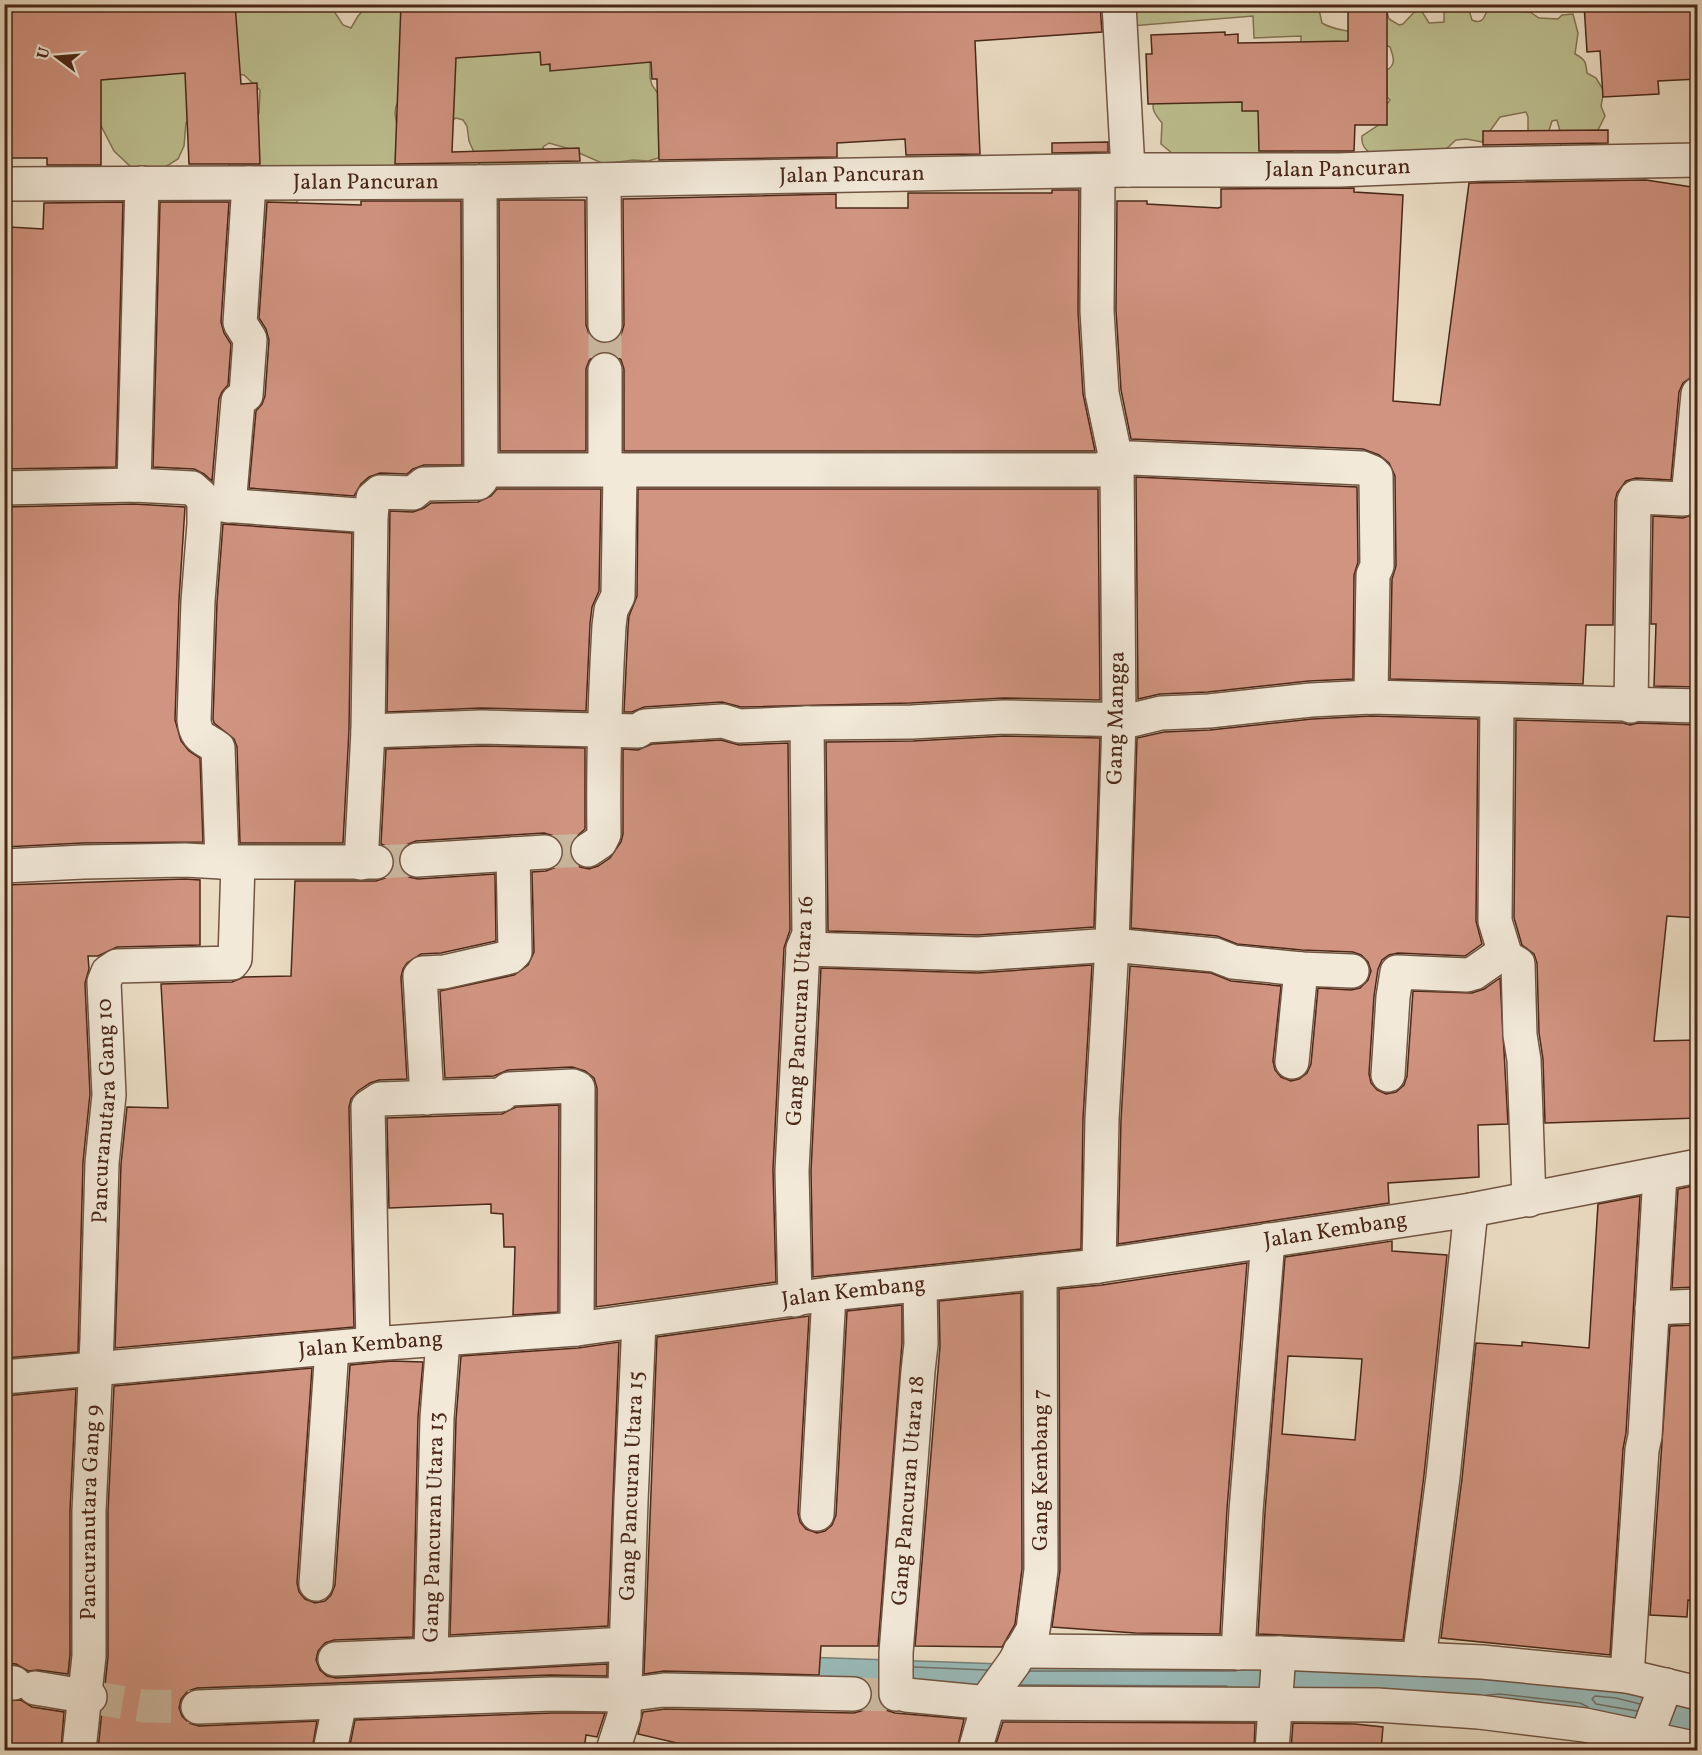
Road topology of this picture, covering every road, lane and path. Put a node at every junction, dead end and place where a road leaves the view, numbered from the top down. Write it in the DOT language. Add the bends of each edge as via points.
graph roads {
  1 [pos="1119,4"];
  2 [pos="1698,160"];
  3 [pos="1113,171"];
  4 [pos="604,180"];
  5 [pos="480,182"];
  6 [pos="142,183"];
  7 [pos="249,183"];
  8 [pos="4,184"];
  9 [pos="605,325"];
  10 [pos="605,370"];
  11 [pos="1698,394"];
  12 [pos="1118,464"];
  13 [pos="482,470"];
  14 [pos="612,470"];
  15 [pos="134,485"];
  16 [pos="4,488"];
  17 [pos="217,505"];
  18 [pos="371,516"];
  19 [pos="1371,697"];
  20 [pos="1497,701"];
  21 [pos="1631,706"];
  22 [pos="1698,706"];
  23 [pos="1119,720"];
  24 [pos="807,723"];
  25 [pos="605,730"];
  26 [pos="368,731"];
  27 [pos="588,850"];
  28 [pos="545,852"];
  29 [pos="513,854"];
  30 [pos="417,860"];
  31 [pos="230,862"];
  32 [pos="4,866"];
  33 [pos="1112,945"];
  34 [pos="803,949"];
  35 [pos="1504,952"];
  36 [pos="1301,969"];
  37 [pos="1352,970"];
  38 [pos="1292,1062"];
  39 [pos="1388,1075"];
  40 [pos="428,1098"];
  41 [pos="1698,1166"];
  42 [pos="1660,1174"];
  43 [pos="1528,1200"];
  44 [pos="1471,1210"];
  45 [pos="1268,1240"];
  46 [pos="1099,1266"];
  47 [pos="1040,1272"];
  48 [pos="920,1285"];
  49 [pos="829,1294"];
  50 [pos="795,1300"];
  51 [pos="1698,1306"];
  52 [pos="1652,1308"];
  53 [pos="639,1322"];
  54 [pos="577,1329"];
  55 [pos="443,1340"];
  56 [pos="373,1344"];
  57 [pos="332,1348"];
  58 [pos="95,1369"];
  59 [pos="4,1377"];
  60 [pos="817,1514"];
  61 [pos="316,1584"];
  62 [pos="1238,1653"];
  63 [pos="431,1655"];
  64 [pos="384,1657"];
  65 [pos="1017,1657"];
  66 [pos="1278,1657"];
  67 [pos="335,1659"];
  68 [pos="1419,1659"];
  69 [pos="1482,1662"];
  70 [pos="624,1669"];
  71 [pos="1627,1676"];
  72 [pos="18,1684"];
  73 [pos="1664,1690"];
  74 [pos="1698,1693"];
  75 [pos="87,1694"];
  76 [pos="854,1694"];
  77 [pos="990,1699"];
  78 [pos="385,1701"];
  79 [pos="340,1702"];
  80 [pos="1275,1702"];
  81 [pos="198,1707"];
  82 [pos="1479,1712"];
  83 [pos="1647,1734"];
  84 [pos="1581,1738"];
  85 [pos="1698,1749"];
  86 [pos="79,1750"];
  87 [pos="330,1750"];
  88 [pos="613,1750"];
  89 [pos="975,1750"];
  90 [pos="1272,1750"];
  1 -- 3 [label="street, Gang Mangga"];
  2 -- 3 [label="street, Jalan Pancuran" via="1339,170"];
  3 -- 4 [label="street, Jalan Pancuran"];
  3 -- 12 [label="street, Gang Mangga" via="1097,311 1102,393"];
  4 -- 5 [label="street, Jalan Pancuran"];
  4 -- 9 [label="street"];
  5 -- 7 [label="street, Jalan Pancuran"];
  5 -- 13 [label="street"];
  6 -- 7 [label="street, Jalan Pancuran"];
  6 -- 8 [label="street, Jalan Pancuran"];
  6 -- 15 [label="street"];
  7 -- 17 [label="street" via="240,323 250,339 246,395 238,401"];
  10 -- 14 [label="street"];
  11 -- 21 [label="street" via="1688,497 1636,497 1634,501"];
  12 -- 14 [label="street" via="1099,470"];
  12 -- 19 [label="street" via="1131,459 1362,468 1372,472 1376,476 1377,566 1372,575"];
  12 -- 23 [label="street, Gang Mangga"];
  13 -- 14 [label="street"];
  13 -- 18 [label="street" via="478,483 424,484 413,493 380,492 373,498"];
  14 -- 25 [label="street" via="618,596 609,626"];
  15 -- 16 [label="street"];
  15 -- 17 [label="street" via="192,488"];
  17 -- 18 [label="street"];
  17 -- 31 [label="street" via="198,600 194,720 201,739 218,748"];
  18 -- 26 [label="street"];
  19 -- 20 [label="street"];
  19 -- 23 [label="street" via="1161,713"];
  20 -- 21 [label="street"];
  20 -- 35 [label="street" via="1496,921"];
  21 -- 22 [label="street"];
  23 -- 24 [label="street" via="1004,717"];
  23 -- 33 [label="street, Gang Mangga"];
  24 -- 25 [label="street" via="739,726 723,722 645,726 638,731"];
  24 -- 34 [label="street, Gang Pancuran Utara 16" via="808,934"];
  25 -- 26 [label="street" via="483,727"];
  25 -- 27 [label="street" via="604,834"];
  26 -- 31 [label="street" via="369,862"];
  28 -- 29 [label="street"];
  29 -- 30 [label="street"];
  29 -- 40 [label="street" via="515,952 510,957 420,976"];
  31 -- 32 [label="street"];
  31 -- 58 [label="street, Pancuranutara Gang 10" via="235,959 232,963 117,966 108,972 104,982 109,1095 102,1163"];
  33 -- 34 [label="street" via="978,954"];
  33 -- 36 [label="street"];
  33 -- 46 [label="street, Gang Mangga"];
  34 -- 50 [label="street, Gang Pancuran Utara 16" via="792,1172"];
  35 -- 39 [label="street" via="1467,975 1397,972"];
  35 -- 43 [label="street" via="1508,960 1518,964"];
  36 -- 37 [label="street"];
  36 -- 38 [label="street"];
  40 -- 54 [label="street" via="501,1095 508,1089 578,1088"];
  40 -- 56 [label="street" via="380,1099 368,1107"];
  41 -- 42 [label="street, Jalan Kembang"];
  42 -- 43 [label="street, Jalan Kembang"];
  42 -- 52 [label="street"];
  43 -- 44 [label="street, Jalan Kembang"];
  44 -- 45 [label="street, Jalan Kembang"];
  44 -- 68 [label="street"];
  45 -- 46 [label="street, Jalan Kembang"];
  45 -- 62 [label="street"];
  46 -- 47 [label="street, Jalan Kembang"];
  47 -- 48 [label="street, Jalan Kembang"];
  47 -- 65 [label="street, Gang Kembang 7" via="1041,1570 1033,1630"];
  48 -- 49 [label="street, Jalan Kembang"];
  48 -- 77 [label="street, Gang Pancuran Utara 18" via="921,1344 896,1653 901,1695"];
  49 -- 50 [label="street, Jalan Kembang"];
  49 -- 60 [label="street"];
  50 -- 53 [label="street, Jalan Kembang"];
  51 -- 52 [label="street"];
  52 -- 71 [label="street"];
  53 -- 54 [label="street, Jalan Kembang"];
  53 -- 70 [label="street, Gang Pancuran Utara 15"];
  54 -- 55 [label="street, Jalan Kembang"];
  55 -- 56 [label="street, Jalan Kembang"];
  55 -- 63 [label="street, Gang Pancuran Utara 13" via="437,1418"];
  56 -- 57 [label="street, Jalan Kembang"];
  57 -- 58 [label="street, Jalan Kembang"];
  57 -- 61 [label="street"];
  58 -- 59 [label="street, Jalan Kembang"];
  58 -- 75 [label="street, Pancuranutara Gang 9"];
  62 -- 65 [label="street"];
  62 -- 66 [label="street"];
  63 -- 64 [label="street, Gang Pancuran Utara 13"];
  63 -- 70 [label="street"];
  64 -- 67 [label="street, Gang Pancuran Utara 13"];
  64 -- 78 [label="street"];
  65 -- 77 [label="street, Gang Kembang 7"];
  66 -- 68 [label="street"];
  66 -- 80 [label="street"];
  68 -- 69 [label="street"];
  69 -- 71 [label="street"];
  69 -- 82 [label="street"];
  70 -- 76 [label="street" via="664,1689"];
  70 -- 78 [label="street" via="552,1694"];
  70 -- 88 [label="street, Gang Pancuran Utara 15" via="624,1716"];
  71 -- 73 [label="street"];
  72 -- 75 [label="street"];
  73 -- 74 [label="street"];
  73 -- 83 [label="street"];
  75 -- 86 [label="street, Pancuranutara Gang 9"];
  77 -- 80 [label="street"];
  77 -- 89 [label="street, Gang Kembang 7"];
  78 -- 79 [label="street"];
  79 -- 81 [label="street"];
  79 -- 87 [label="street"];
  80 -- 82 [label="street"];
  80 -- 90 [label="street"];
  82 -- 84 [label="street"];
  83 -- 84 [label="street"];
  83 -- 85 [label="street"];
}
